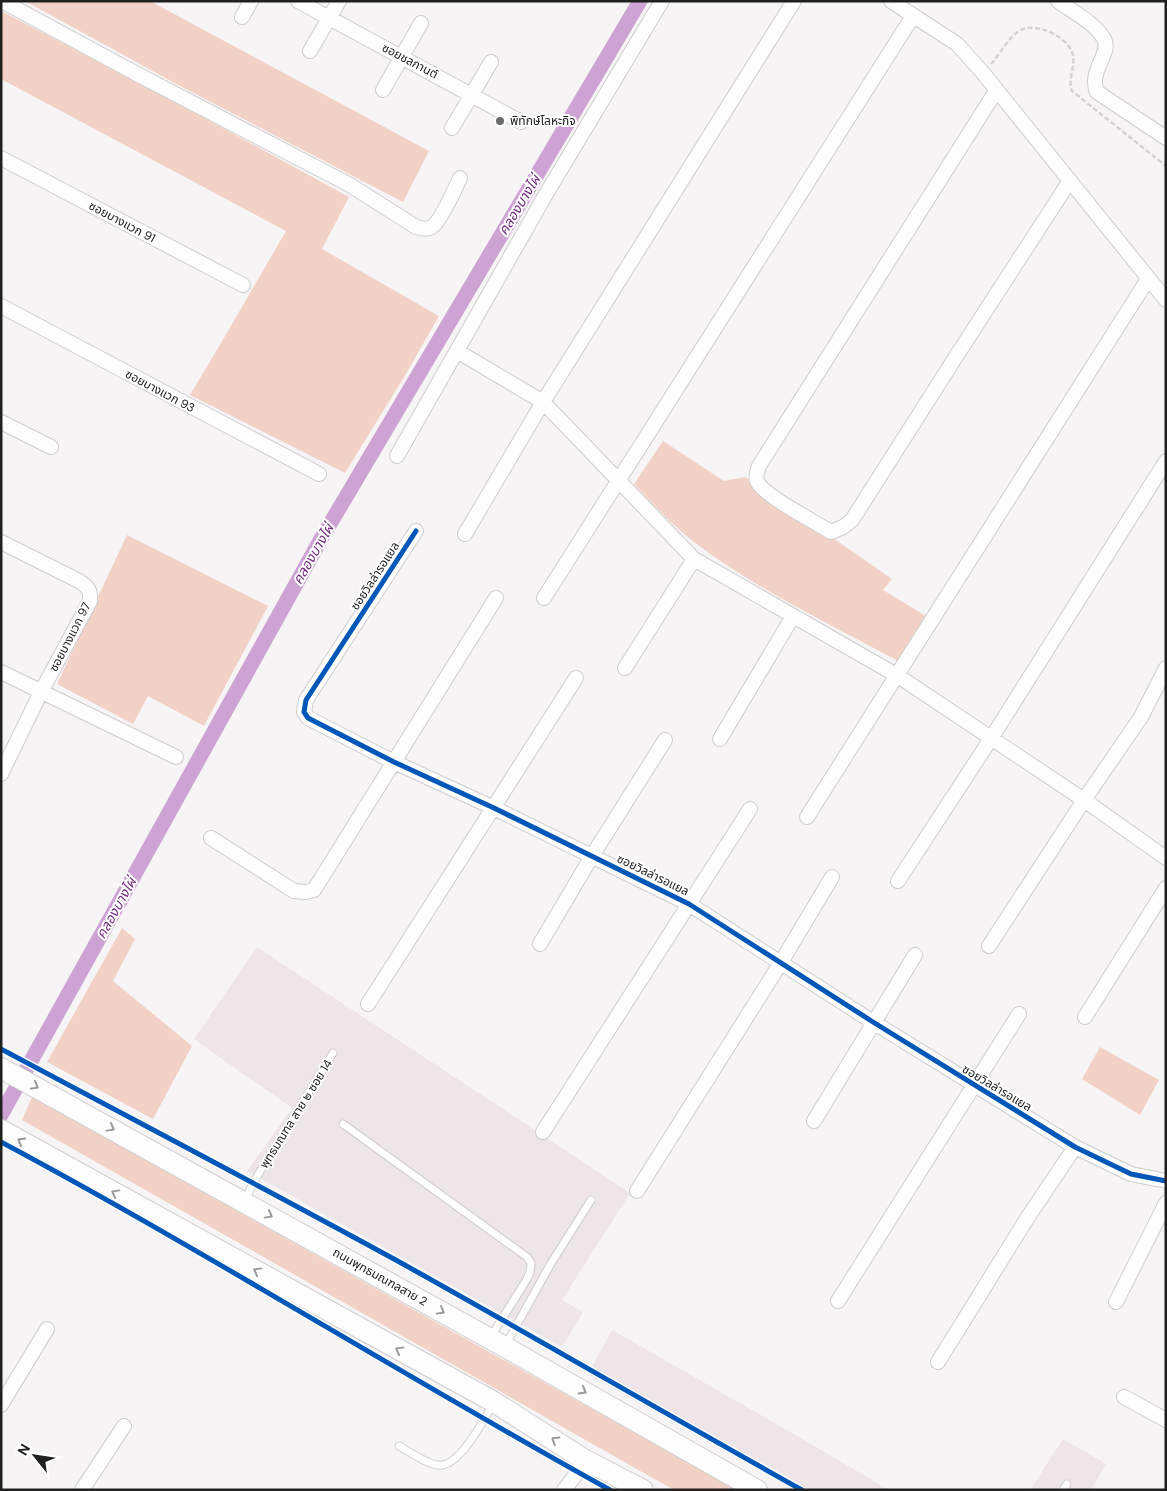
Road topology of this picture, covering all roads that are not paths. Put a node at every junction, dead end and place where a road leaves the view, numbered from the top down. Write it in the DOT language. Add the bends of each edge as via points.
graph roads {
  1 [pos="2,1"];
  2 [pos="250,1"];
  3 [pos="298,1"];
  4 [pos="339,1"];
  5 [pos="662,1"];
  6 [pos="794,1"];
  7 [pos="891,1"];
  8 [pos="1058,1"];
  9 [pos="913,16"];
  10 [pos="242,17"];
  11 [pos="329,18"];
  12 [pos="421,23"];
  13 [pos="310,52"];
  14 [pos="402,56"];
  15 [pos="490,62"];
  16 [pos="383,90"];
  17 [pos="996,90"];
  18 [pos="472,94"];
  19 [pos="521,122"];
  20 [pos="452,128"];
  21 [pos="1166,138"];
  22 [pos="1,158"];
  23 [pos="460,178"];
  24 [pos="1069,182"];
  25 [pos="1148,279"];
  26 [pos="243,286"];
  27 [pos="1166,300"];
  28 [pos="1,306"];
  29 [pos="457,351"];
  30 [pos="543,402"];
  31 [pos="1,422"];
  32 [pos="51,447"];
  33 [pos="398,456"];
  34 [pos="1166,461"];
  35 [pos="319,474"];
  36 [pos="619,481"];
  37 [pos="416,531"];
  38 [pos="465,534"];
  39 [pos="1,542"];
  40 [pos="694,559"];
  41 [pos="496,598"];
  42 [pos="544,598"];
  43 [pos="793,616"];
  44 [pos="625,668"];
  45 [pos="1166,668"];
  46 [pos="1,672"];
  47 [pos="898,676"];
  48 [pos="576,678"];
  49 [pos="41,692"];
  50 [pos="992,737"];
  51 [pos="720,739"];
  52 [pos="665,740"];
  53 [pos="176,757"];
  54 [pos="394,762"];
  55 [pos="1,774"];
  56 [pos="1084,800"];
  57 [pos="494,808"];
  58 [pos="750,809"];
  59 [pos="807,817"];
  60 [pos="211,838"];
  61 [pos="592,856"];
  62 [pos="1166,858"];
  63 [pos="832,877"];
  64 [pos="898,882"];
  65 [pos="1166,888"];
  66 [pos="689,904"];
  67 [pos="540,944"];
  68 [pos="989,946"];
  69 [pos="915,955"];
  70 [pos="780,964"];
  71 [pos="368,1004"];
  72 [pos="1019,1014"];
  73 [pos="1085,1017"];
  74 [pos="873,1022"];
  75 [pos="333,1052"];
  76 [pos="1,1068"];
  77 [pos="974,1086"];
  78 [pos="814,1122"];
  79 [pos="343,1124"];
  80 [pos="1,1130"];
  81 [pos="543,1132"];
  82 [pos="1075,1147"];
  83 [pos="1166,1182"];
  84 [pos="638,1191"];
  85 [pos="591,1200"];
  86 [pos="245,1201"];
  87 [pos="1166,1203"];
  88 [pos="838,1301"];
  89 [pos="1116,1302"];
  90 [pos="47,1329"];
  91 [pos="498,1343"];
  92 [pos="938,1362"];
  93 [pos="1124,1397"];
  94 [pos="494,1402"];
  95 [pos="1,1405"];
  96 [pos="1166,1420"];
  97 [pos="124,1426"];
  98 [pos="399,1446"];
  99 [pos="586,1460"];
  100 [pos="82,1490"];
  101 [pos="564,1490"];
  102 [pos="643,1490"];
  103 [pos="757,1490"];
  1 -- 23 [label="street" via="350,185 416,228 426,230 433,226"];
  2 -- 10 [label="street"];
  3 -- 11 [label="street, ซอยชลกานต์"];
  4 -- 11 [label="street"];
  5 -- 29 [label="street" via="546,194"];
  6 -- 30 [label="street"];
  7 -- 9 [label="street"];
  8 -- 21 [label="street" via="1095,28 1105,40 1106,46 1095,76 1097,92"];
  9 -- 17 [label="street" via="957,44"];
  9 -- 36 [label="street"];
  11 -- 13 [label="street"];
  11 -- 14 [label="street, ซอยชลกานต์"];
  12 -- 14 [label="street"];
  14 -- 16 [label="street"];
  14 -- 18 [label="street, ซอยชลกานต์"];
  15 -- 18 [label="street"];
  17 -- 24 [label="street"];
  17 -- 24 [label="street" via="759,466 757,481 766,493 831,532 852,520"];
  18 -- 19 [label="street, ซอยชลกานต์"];
  18 -- 20 [label="street"];
  22 -- 26 [label="street, ซอยบางแวก 91"];
  24 -- 25 [label="street"];
  25 -- 27 [label="street"];
  25 -- 47 [label="street"];
  28 -- 35 [label="street, ซอยบางแวก 93"];
  29 -- 30 [label="street"];
  29 -- 33 [label="street"];
  30 -- 36 [label="street"];
  30 -- 38 [label="street"];
  31 -- 32 [label="street"];
  34 -- 50 [label="street"];
  36 -- 40 [label="street"];
  36 -- 42 [label="street"];
  37 -- 54 [label="street, ซอยวิลล่ารอแยล" via="306,700 304,712 308,718"];
  39 -- 49 [label="street, ซอยบางแวก 97" via="79,581 90,590 90,601"];
  40 -- 43 [label="street"];
  40 -- 44 [label="street"];
  41 -- 54 [label="street"];
  43 -- 47 [label="street"];
  43 -- 51 [label="street"];
  45 -- 56 [label="street" via="1141,717"];
  46 -- 49 [label="street"];
  47 -- 50 [label="street"];
  47 -- 59 [label="street"];
  48 -- 57 [label="street"];
  49 -- 53 [label="street"];
  49 -- 55 [label="street"];
  50 -- 56 [label="street"];
  50 -- 64 [label="street"];
  52 -- 61 [label="street"];
  54 -- 57 [label="street, ซอยวิลล่ารอแยล"];
  54 -- 60 [label="street" via="314,890 294,891"];
  56 -- 62 [label="street"];
  56 -- 68 [label="street"];
  57 -- 61 [label="street, ซอยวิลล่ารอแยล"];
  57 -- 71 [label="street"];
  58 -- 66 [label="street"];
  61 -- 66 [label="street, ซอยวิลล่ารอแยล"];
  61 -- 67 [label="street"];
  63 -- 70 [label="street"];
  65 -- 73 [label="street"];
  66 -- 70 [label="street, ซอยวิลล่ารอแยล"];
  66 -- 81 [label="street"];
  69 -- 74 [label="street"];
  70 -- 74 [label="street, ซอยวิลล่ารอแยล"];
  70 -- 84 [label="street"];
  72 -- 77 [label="street"];
  74 -- 77 [label="street, ซอยวิลล่ารอแยล"];
  74 -- 78 [label="street"];
  75 -- 86 [label="lane, พุทธมณฑล สาย ๒ ซอย 14"];
  76 -- 86 [label="main road, ถนนพุทธมณฑลสาย 2, one-way"];
  77 -- 82 [label="street, ซอยวิลล่ารอแยล"];
  77 -- 88 [label="street"];
  79 -- 91 [label="lane" via="527,1257 531,1264 530,1272"];
  94 -- 80 [label="main road, one-way"];
  82 -- 83 [label="street, ซอยวิลล่ารอแยล" via="1131,1174"];
  82 -- 92 [label="street"];
  85 -- 91 [label="lane"];
  86 -- 91 [label="main road, ถนนพุทธมณฑลสาย 2, one-way"];
  87 -- 89 [label="street"];
  90 -- 95 [label="street"];
  91 -- 103 [label="main road, ถนนพุทธมณฑลสาย 2, one-way"];
  93 -- 96 [label="street"];
  94 -- 98 [label="lane" via="472,1440 451,1461 435,1464"];
  99 -- 94 [label="main road, one-way"];
  97 -- 100 [label="street"];
  99 -- 101 [label="street"];
  99 -- 102 [label="main road"];
}
